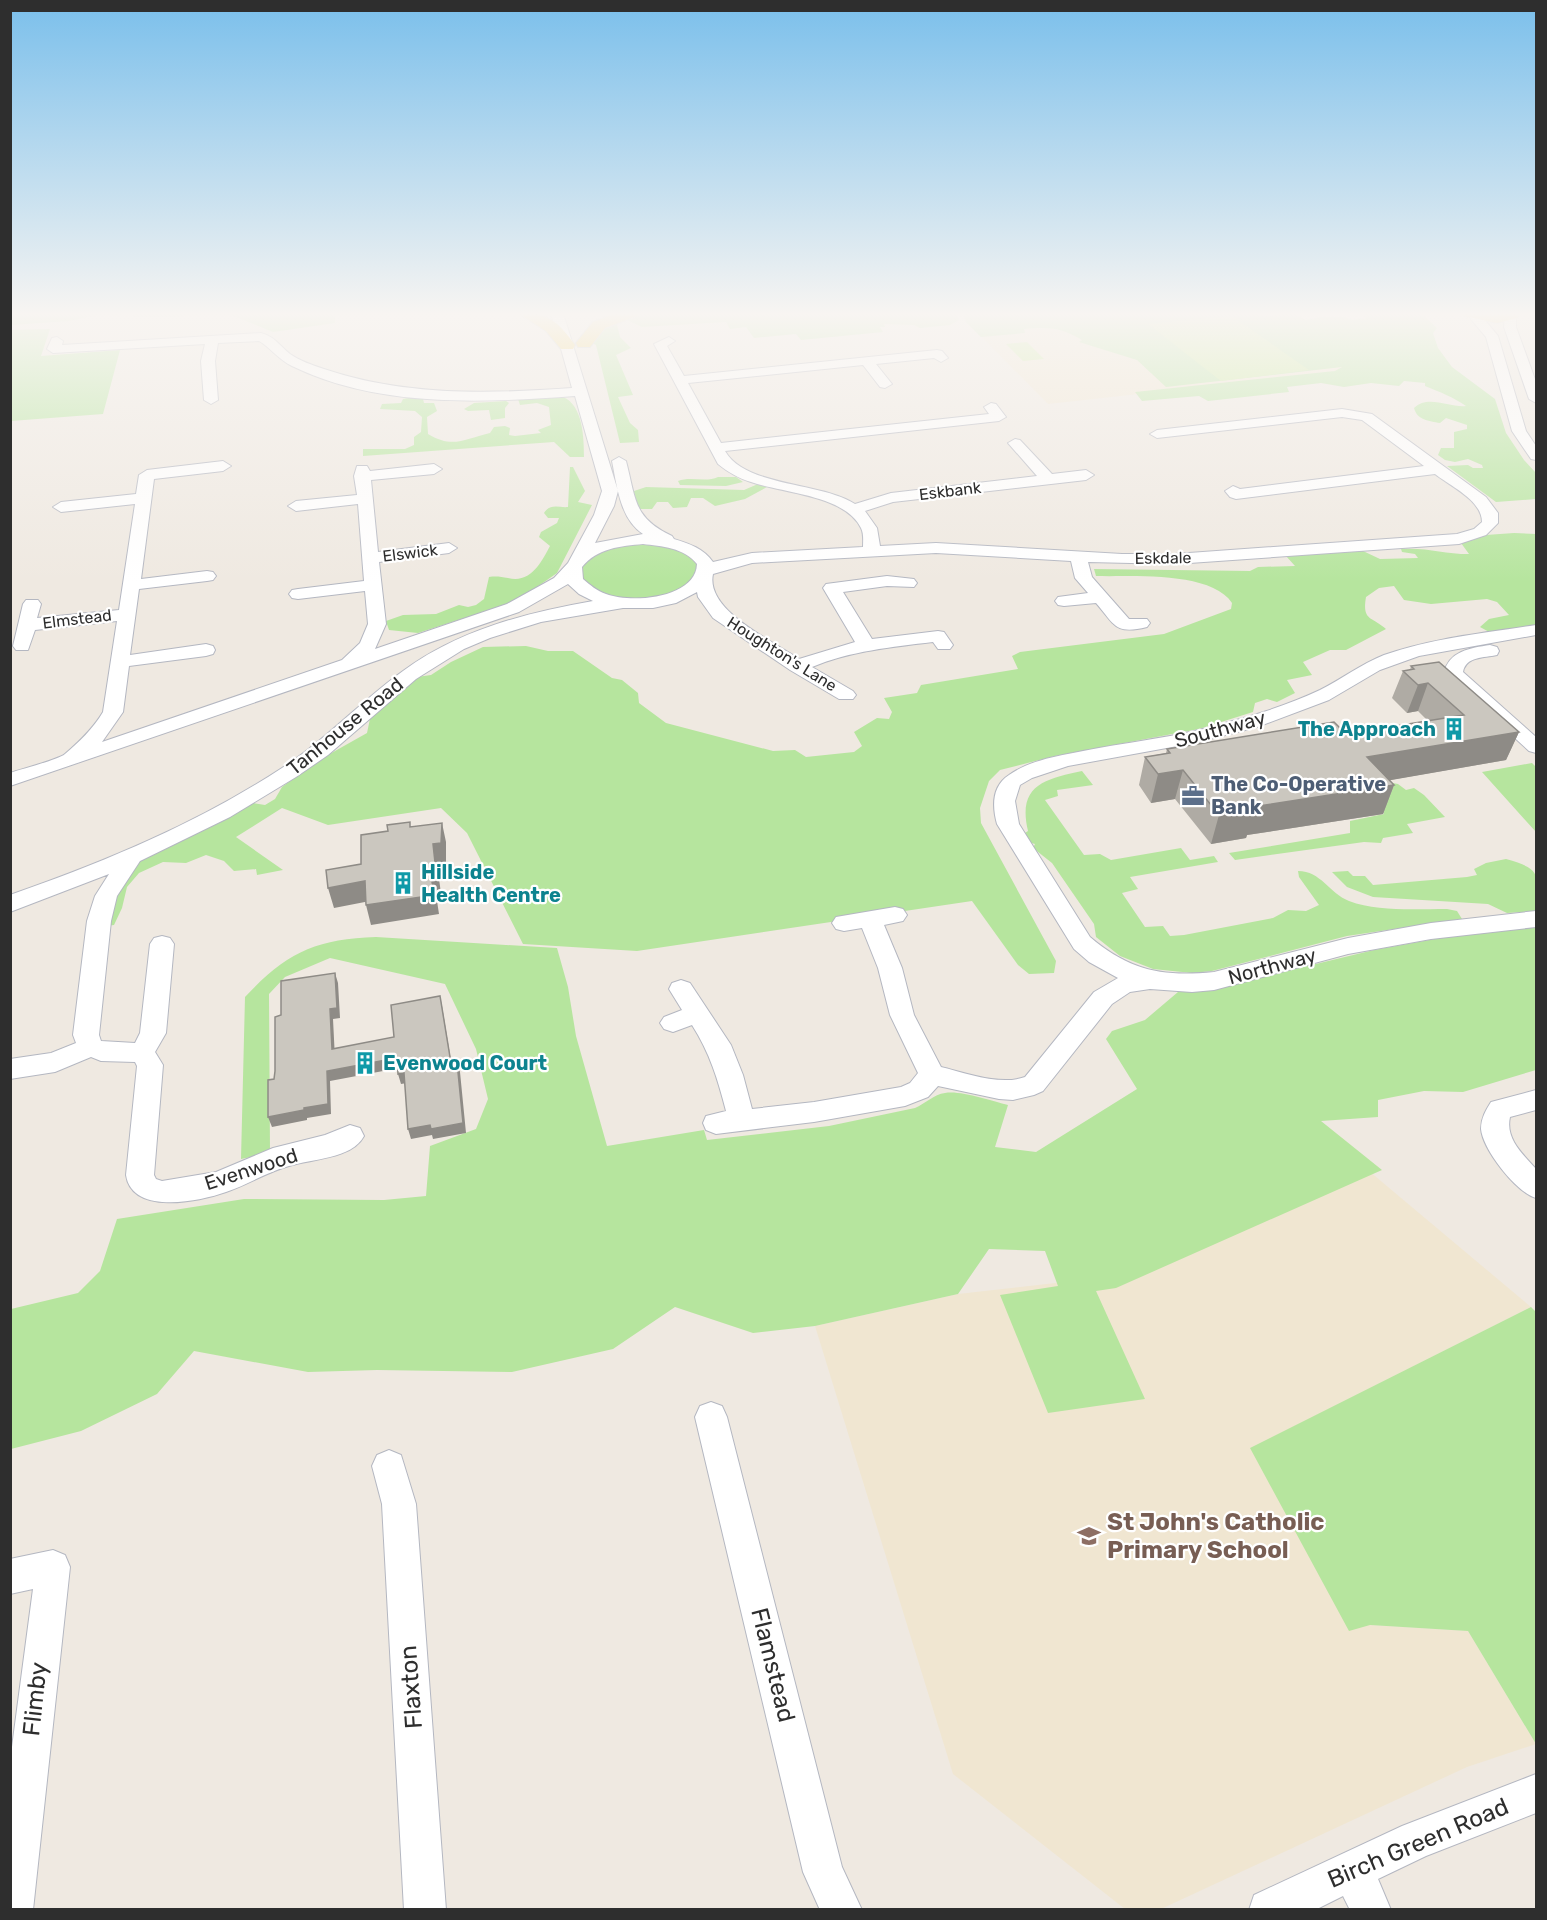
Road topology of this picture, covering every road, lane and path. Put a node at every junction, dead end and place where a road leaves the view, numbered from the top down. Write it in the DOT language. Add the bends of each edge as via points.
graph roads {
  1 [pos="585,403"];
  2 [pos="692,403"];
  3 [pos="1509,403"];
  4 [pos="991,407"];
  5 [pos="1536,430"];
  6 [pos="1157,434"];
  7 [pos="1015,443"];
  8 [pos="1527,444"];
  9 [pos="615,448"];
  10 [pos="715,448"];
  11 [pos="1536,456"];
  12 [pos="224,466"];
  13 [pos="434,469"];
  14 [pos="1438,469"];
  15 [pos="1086,475"];
  16 [pos="1048,479"];
  17 [pos="295,488"];
  18 [pos="65,490"];
  19 [pos="1233,491"];
  20 [pos="145,498"];
  21 [pos="364,499"];
  22 [pos="296,507"];
  23 [pos="853,510"];
  24 [pos="297,523"];
  25 [pos="679,544"];
  26 [pos="449,548"];
  27 [pos="872,551"];
  28 [pos="208,557"];
  29 [pos="1078,557"];
  30 [pos="370,558"];
  31 [pos="752,558"];
  32 [pos="576,564"];
  33 [pos="704,573"];
  34 [pos="908,582"];
  35 [pos="132,585"];
  36 [pos="373,585"];
  37 [pos="298,595"];
  38 [pos="1100,597"];
  39 [pos="1064,601"];
  40 [pos="628,603"];
  41 [pos="32,604"];
  42 [pos="128,614"];
  43 [pos="719,614"];
  44 [pos="1141,623"];
  45 [pos="377,624"];
  46 [pos="27,625"];
  47 [pos="1536,630"];
  48 [pos="429,636"];
  49 [pos="1536,643"];
  50 [pos="866,645"];
  51 [pos="944,645"];
  52 [pos="22,646"];
  53 [pos="206,649"];
  54 [pos="121,662"];
  55 [pos="797,666"];
  56 [pos="340,667"];
  57 [pos="1409,673"];
  58 [pos="1431,673"];
  59 [pos="1457,678"];
  60 [pos="1335,689"];
  61 [pos="846,695"];
  62 [pos="112,712"];
  63 [pos="166,728"];
  64 [pos="1536,747"];
  65 [pos="63,762"];
  66 [pos="10,780"];
  67 [pos="130,858"];
  68 [pos="1047,887"];
  69 [pos="47,891"];
  70 [pos="10,904"];
  71 [pos="895,915"];
  72 [pos="870,919"];
  73 [pos="1536,919"];
  74 [pos="99,921"];
  75 [pos="844,923"];
  76 [pos="162,944"];
  77 [pos="1097,956"];
  78 [pos="1150,980"];
  79 [pos="681,988"];
  80 [pos="1103,998"];
  81 [pos="698,1013"];
  82 [pos="673,1023"];
  83 [pos="91,1047"];
  84 [pos="142,1053"];
  85 [pos="10,1069"];
  86 [pos="932,1076"];
  87 [pos="1536,1100"];
  88 [pos="350,1136"];
  89 [pos="1536,1187"];
  90 [pos="711,1417"];
  91 [pos="389,1466"];
  92 [pos="10,1577"];
  93 [pos="1536,1794"];
  94 [pos="1352,1869"];
  95 [pos="12,1910"];
  96 [pos="424,1910"];
  97 [pos="842,1910"];
  98 [pos="1269,1910"];
  99 [pos="1371,1910"];
  1 -- 32 [label="street, Tanhouse Road" via="610,498"];
  2 -- 10 [label="street"];
  3 -- 8 [label="street"];
  4 -- 10 [label="street" via="999,417"];
  5 -- 8 [label="street"];
  6 -- 14 [label="street, Eskdale" via="1357,414 1367,417"];
  7 -- 16 [label="street"];
  8 -- 11 [label="street"];
  9 -- 25 [label="street" via="639,523"];
  10 -- 23 [label="street" via="728,465 761,480 831,499"];
  12 -- 20 [label="street, Elmstead" via="147,475"];
  13 -- 21 [label="street, Elswick" via="362,473"];
  14 -- 19 [label="street" via="1236,494"];
  14 -- 29 [label="street, Eskdale" via="1486,506 1491,518 1486,528 1449,540 1202,558"];
  15 -- 16 [label="street, Eskbank"];
  16 -- 23 [label="street, Eskbank" via="891,498"];
  17 -- 22 [label="street"];
  18 -- 20 [label="street" via="59,514"];
  20 -- 35 [label="street, Elmstead"];
  21 -- 22 [label="street"];
  21 -- 30 [label="street, Elswick"];
  22 -- 24 [label="street"];
  23 -- 27 [label="street" via="869,529"];
  25 -- 31 [label="street, Eskdale"];
  25 -- 32 [label="street" via="643,539 619,542 597,548"];
  25 -- 33 [label="street" via="698,555"];
  26 -- 30 [label="street, Elswick"];
  27 -- 29 [label="street, Eskdale" via="953,549"];
  27 -- 31 [label="street, Eskdale"];
  28 -- 35 [label="street" via="206,585"];
  29 -- 38 [label="street" via="1084,578"];
  30 -- 36 [label="street, Elswick"];
  31 -- 33 [label="street, Eskdale"];
  32 -- 40 [label="street" via="574,580 587,592 608,601"];
  32 -- 48 [label="street, Tanhouse Road" via="560,582 513,608"];
  33 -- 40 [label="street" via="679,595"];
  33 -- 43 [label="street, Houghton's Lane" via="707,597"];
  34 -- 50 [label="street" via="832,588"];
  35 -- 42 [label="street, Elmstead"];
  36 -- 37 [label="street, Elswick"];
  36 -- 45 [label="street, Elswick"];
  38 -- 39 [label="street"];
  38 -- 44 [label="street" via="1125,625"];
  40 -- 43 [label="street, Houghton's Lane"];
  40 -- 67 [label="street, Tanhouse Road" via="516,624 450,650 411,673 293,770 204,823"];
  41 -- 46 [label="street, Elmstead"];
  42 -- 46 [label="street, Elmstead"];
  42 -- 54 [label="street, Elmstead"];
  43 -- 55 [label="street, Houghton's Lane"];
  45 -- 48 [label="street" via="400,637"];
  45 -- 56 [label="street" via="368,646"];
  46 -- 52 [label="street, Elmstead"];
  47 -- 60 [label="street, Southway" via="1405,655 1373,666"];
  48 -- 56 [label="street, Tanhouse Road"];
  49 -- 59 [label="street" via="1465,656 1454,667"];
  50 -- 51 [label="street" via="938,636"];
  50 -- 55 [label="street"];
  53 -- 54 [label="street"];
  54 -- 62 [label="street, Elmstead"];
  55 -- 61 [label="street, Houghton's Lane"];
  56 -- 63 [label="street, Tanhouse Road"];
  57 -- 60 [label="street"];
  58 -- 59 [label="street"];
  59 -- 64 [label="street"];
  60 -- 68 [label="street, Southway" via="1249,723 1183,740 1048,765 1013,781 1003,808 1008,824"];
  62 -- 63 [label="street" via="126,727"];
  62 -- 65 [label="street, Elmstead" via="88,746"];
  63 -- 65 [label="street, Tanhouse Road"];
  65 -- 66 [label="street, Tanhouse Road"];
  67 -- 69 [label="street, Tanhouse Road"];
  67 -- 74 [label="street" via="106,896"];
  68 -- 77 [label="street, Northway" via="1082,943"];
  69 -- 70 [label="street, Tanhouse Road"];
  69 -- 74 [label="street" via="69,892 88,899"];
  71 -- 72 [label="street"];
  72 -- 75 [label="street"];
  72 -- 86 [label="street" via="890,968 904,1022"];
  73 -- 78 [label="street, Northway" via="1431,931 1348,946 1214,981"];
  74 -- 83 [label="street" via="86,1035"];
  76 -- 84 [label="street" via="153,1033"];
  77 -- 78 [label="street, Northway"];
  77 -- 80 [label="street" via="1105,979"];
  78 -- 80 [label="street" via="1123,986"];
  79 -- 81 [label="street"];
  80 -- 86 [label="street" via="1029,1087 1005,1090"];
  81 -- 82 [label="street"];
  81 -- 86 [label="street" via="724,1059 728,1121 835,1109 905,1096 919,1090"];
  83 -- 84 [label="street"];
  83 -- 85 [label="street" via="55,1062"];
  84 -- 88 [label="street, Evenwood" via="150,1065 140,1175 146,1187 154,1191 219,1183 284,1156 331,1145"];
  87 -- 89 [label="street" via="1500,1109 1493,1126 1502,1146"];
  90 -- 97 [label="street, Flamstead" via="823,1872"];
  91 -- 96 [label="street, Flaxton" via="399,1504"];
  92 -- 95 [label="street, Flimby" via="52,1567"];
  93 -- 94 [label="street, Birch Green Road"];
  94 -- 98 [label="street, Birch Green Road"];
  94 -- 99 [label="street"];
}
